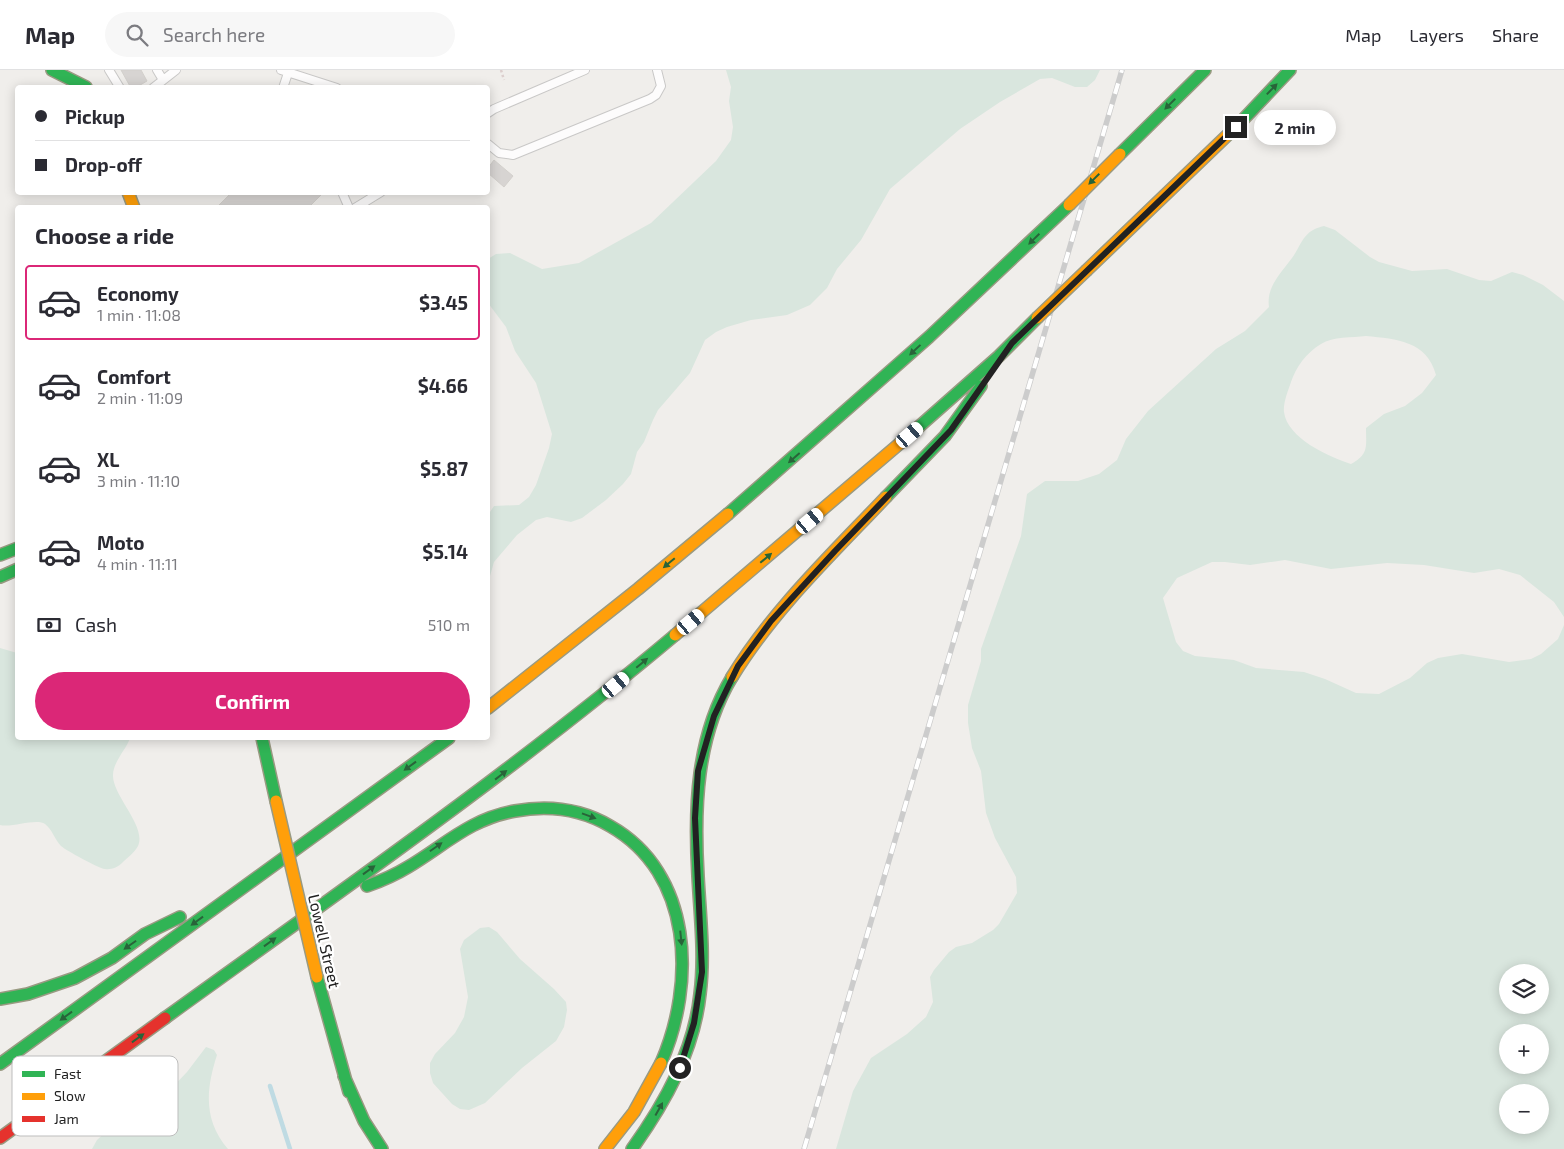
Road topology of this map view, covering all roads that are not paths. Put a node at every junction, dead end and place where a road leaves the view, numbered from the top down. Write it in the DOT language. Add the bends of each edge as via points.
graph roads {
  1 [pos="52,70"];
  2 [pos="77,70"];
  3 [pos="109,70"];
  4 [pos="158,70"];
  5 [pos="176,70"];
  6 [pos="585,70"];
  7 [pos="657,70"];
  8 [pos="1205,70"];
  9 [pos="1290,70"];
  10 [pos="285,71"];
  11 [pos="163,80"];
  12 [pos="82,85"];
  13 [pos="85,85"];
  14 [pos="118,85"];
  15 [pos="157,85"];
  16 [pos="283,85"];
  17 [pos="327,85"];
  18 [pos="490,112"];
  19 [pos="490,146"];
  20 [pos="376,195"];
  21 [pos="360,205"];
  22 [pos="1012,343"];
  23 [pos="15,549"];
  24 [pos="0,555"];
  25 [pos="15,570"];
  26 [pos="0,577"];
  27 [pos="490,706"];
  28 [pos="262,740"];
  29 [pos="446,740"];
  30 [pos="251,882"];
  31 [pos="316,909"];
  32 [pos="0,999"];
  33 [pos="113,1056"];
  34 [pos="0,1064"];
  35 [pos="344,1076"];
  36 [pos="12,1129"];
  37 [pos="0,1138"];
  38 [pos="366,1147"];
  39 [pos="382,1149"];
  40 [pos="605,1149"];
  41 [pos="632,1149"];
  1 -- 12 [label="main road"];
  2 -- 13 [label="main road"];
  3 -- 14 [label="lane"];
  4 -- 11 [label="lane"];
  5 -- 11 [label="lane"];
  6 -- 18 [label="lane"];
  7 -- 19 [label="lane" via="661,86 650,99 513,155 500,154"];
  8 -- 27 [label="main road, one-way, bridge" via="1069,205 898,365 782,468"];
  22 -- 9 [label="main road, one-way, bridge" via="1236,127"];
  10 -- 16 [label="lane"];
  10 -- 17 [label="lane"];
  11 -- 15 [label="lane"];
  20 -- 21 [label="lane"];
  31 -- 22 [label="main road, one-way" via="490,783 600,698 870,470"];
  41 -- 22 [label="main road, one-way" via="673,1084 686,1054 694,1023 702,972 696,794 705,743 725,690 757,638 951,430"];
  23 -- 24 [label="main road"];
  25 -- 26 [label="main road"];
  28 -- 35 [label="main road, Lowell Street, bridge" via="317,977"];
  29 -- 30 [label="main road, one-way"];
  30 -- 32 [label="main road, one-way" via="145,934 112,958 75,978 28,994"];
  30 -- 34 [label="main road, one-way"];
  33 -- 31 [label="main road, one-way"];
  31 -- 40 [label="main road, one-way" via="406,869 477,823 513,811 550,808 574,811 598,819 633,840 659,871 676,908 681,934 682,981 669,1042 658,1070 640,1102"];
  35 -- 38 [label="main road, Lowell Street"];
  35 -- 39 [label="main road" via="364,1121"];
  37 -- 36 [label="main road, one-way"];
}
